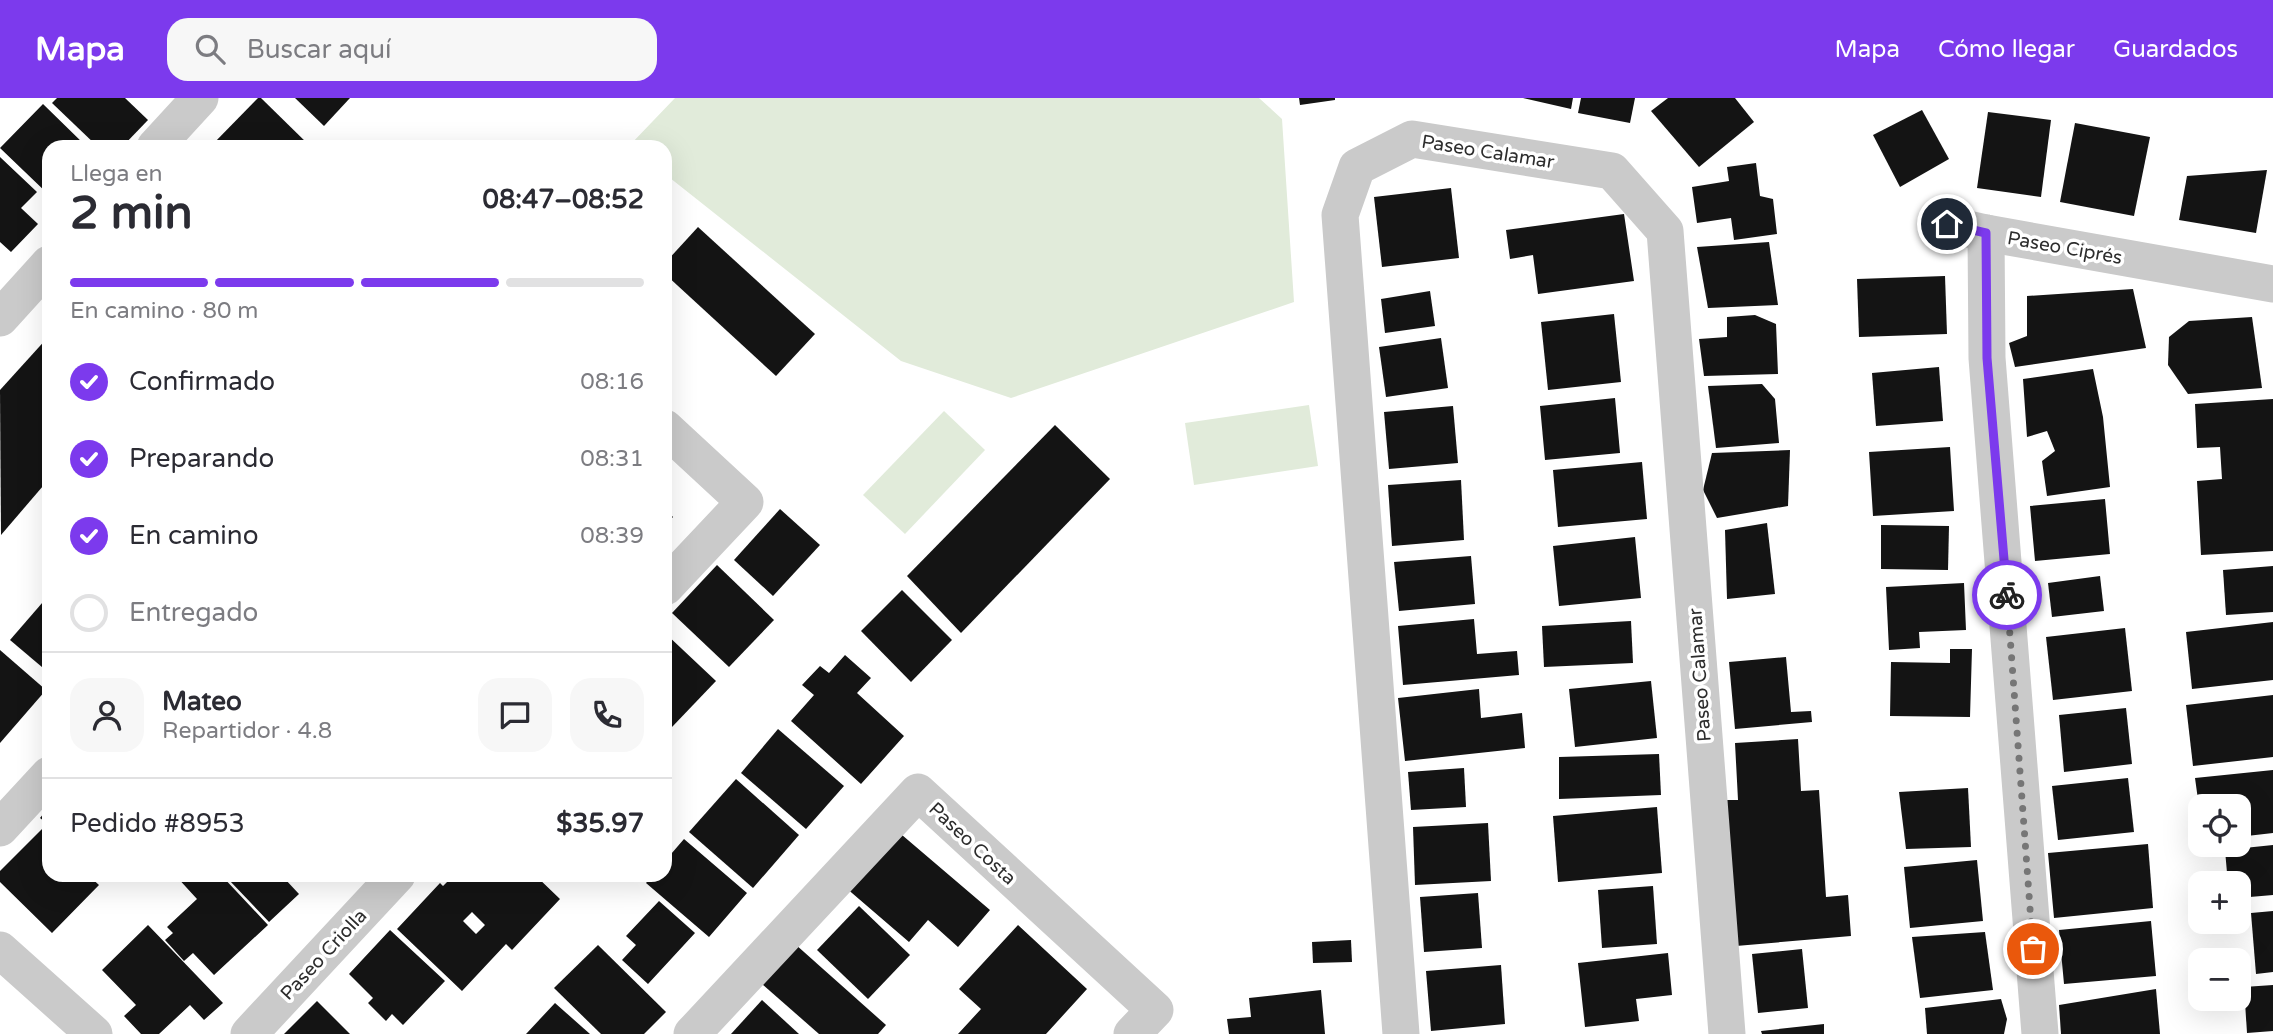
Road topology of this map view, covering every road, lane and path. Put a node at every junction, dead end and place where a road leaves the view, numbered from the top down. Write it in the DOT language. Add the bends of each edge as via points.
graph roads {
  1 [pos="200,98"];
  2 [pos="161,140"];
  3 [pos="1947,224"];
  4 [pos="1986,233"];
  5 [pos="42,272"];
  6 [pos="2273,284"];
  7 [pos="0,318"];
  8 [pos="672,434"];
  9 [pos="672,580"];
  10 [pos="42,783"];
  11 [pos="0,828"];
  12 [pos="390,882"];
  13 [pos="0,950"];
  14 [pos="94,1034"];
  15 [pos="248,1034"];
  16 [pos="692,1034"];
  17 [pos="1132,1034"];
  18 [pos="1401,1034"];
  19 [pos="1727,1034"];
  20 [pos="2040,1034"];
  1 -- 2 [label="street"];
  3 -- 4 [label="street"];
  4 -- 6 [label="street, Paseo Ciprés"];
  4 -- 20 [label="street, Paseo Ciprés" via="1987,358"];
  5 -- 7 [label="street"];
  8 -- 9 [label="street" via="745,502"];
  10 -- 11 [label="street"];
  12 -- 15 [label="street, Paseo Criolla"];
  13 -- 14 [label="street"];
  16 -- 17 [label="street, Paseo Costa" via="918,792 1155,1010"];
  18 -- 19 [label="street, Paseo Calamar" via="1340,215 1357,167 1412,139 1612,171 1665,231"];
}
